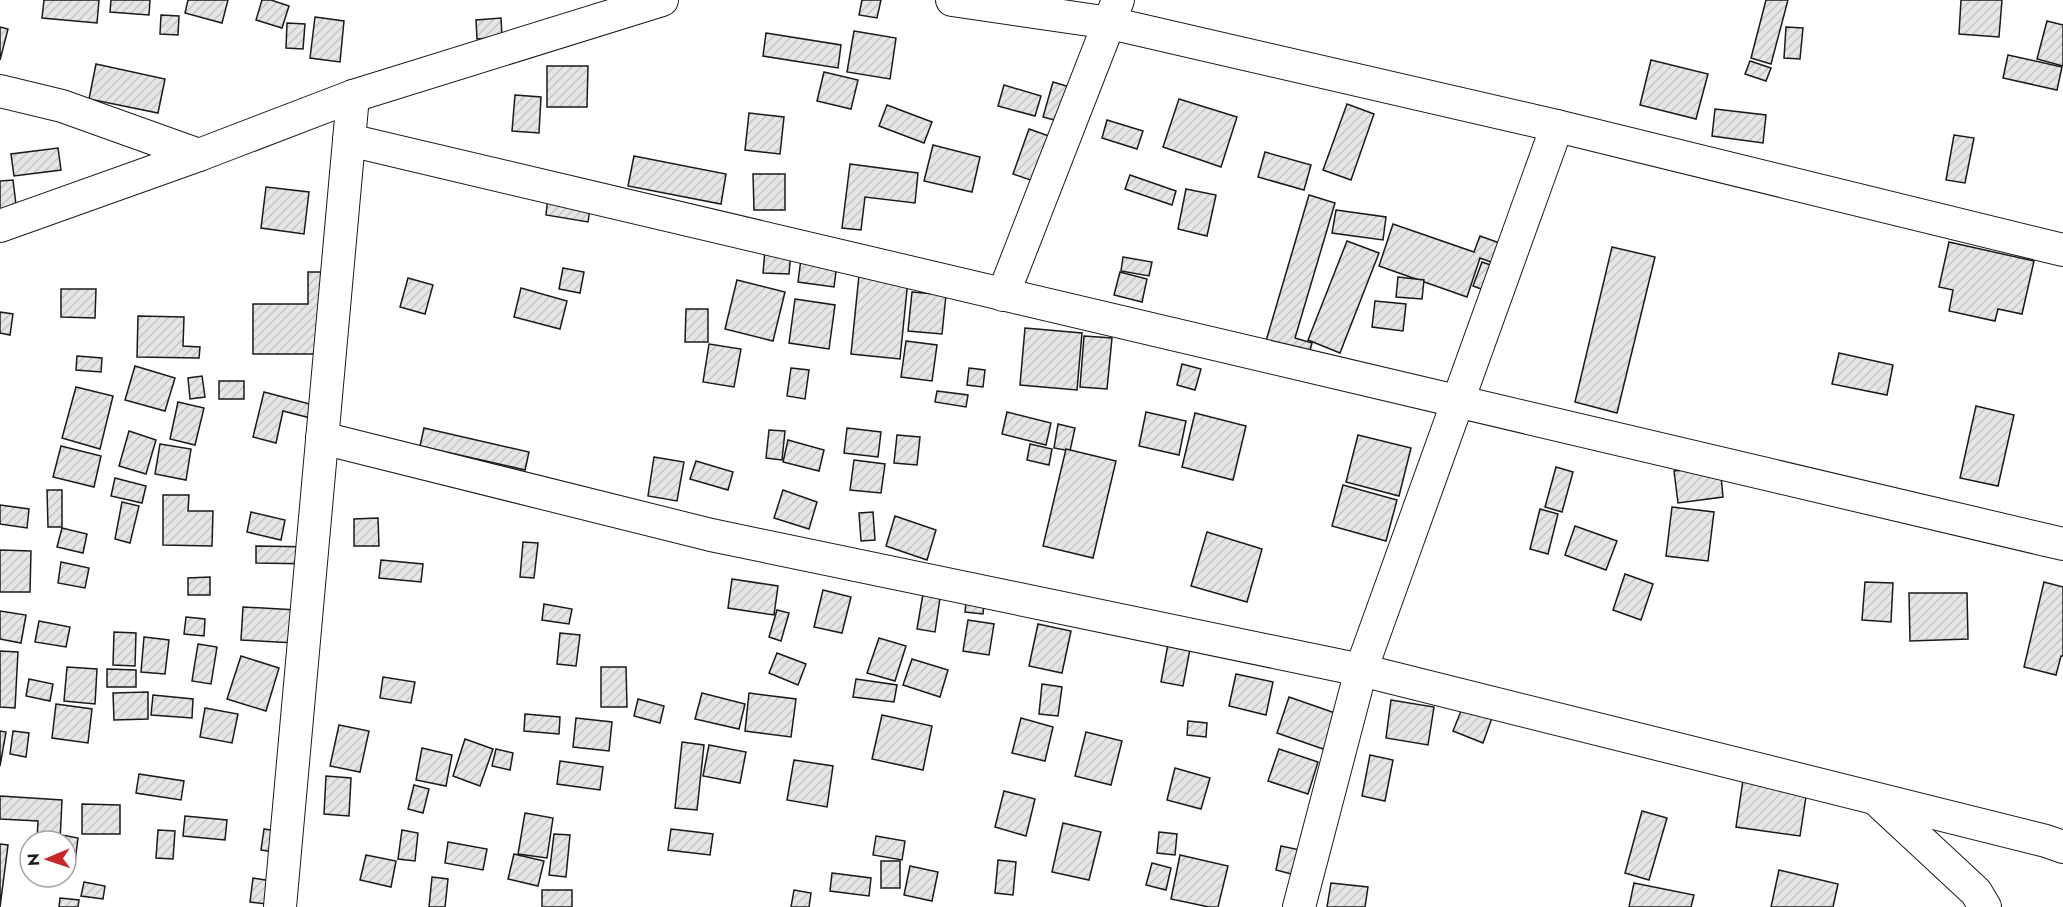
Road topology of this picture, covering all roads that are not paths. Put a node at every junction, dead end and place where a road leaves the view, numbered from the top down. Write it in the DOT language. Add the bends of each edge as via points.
graph roads {
  1 [pos="662,0"];
  2 [pos="952,0"];
  3 [pos="1114,11"];
  4 [pos="0,91"];
  5 [pos="353,96"];
  6 [pos="1557,126"];
  7 [pos="349,140"];
  8 [pos="199,155"];
  9 [pos="0,226"];
  10 [pos="2063,250"];
  11 [pos="1003,295"];
  12 [pos="1456,401"];
  13 [pos="322,438"];
  14 [pos="2063,544"];
  15 [pos="1361,670"];
  16 [pos="1875,798"];
  17 [pos="2063,847"];
  18 [pos="280,907"];
  19 [pos="1299,907"];
  20 [pos="1985,907"];
  1 -- 5 [label="street"];
  2 -- 3 [label="street"];
  3 -- 6 [label="street"];
  3 -- 11 [label="street"];
  4 -- 8 [label="street" via="62,106"];
  5 -- 7 [label="street"];
  5 -- 8 [label="street"];
  6 -- 10 [label="street"];
  6 -- 12 [label="street"];
  7 -- 11 [label="street"];
  7 -- 13 [label="street"];
  8 -- 9 [label="street"];
  11 -- 12 [label="street"];
  12 -- 14 [label="street"];
  12 -- 15 [label="street"];
  13 -- 15 [label="street" via="711,535"];
  13 -- 18 [label="street"];
  15 -- 16 [label="street"];
  15 -- 19 [label="street"];
  16 -- 17 [label="street"];
  16 -- 20 [label="street" via="1976,892"];
}
